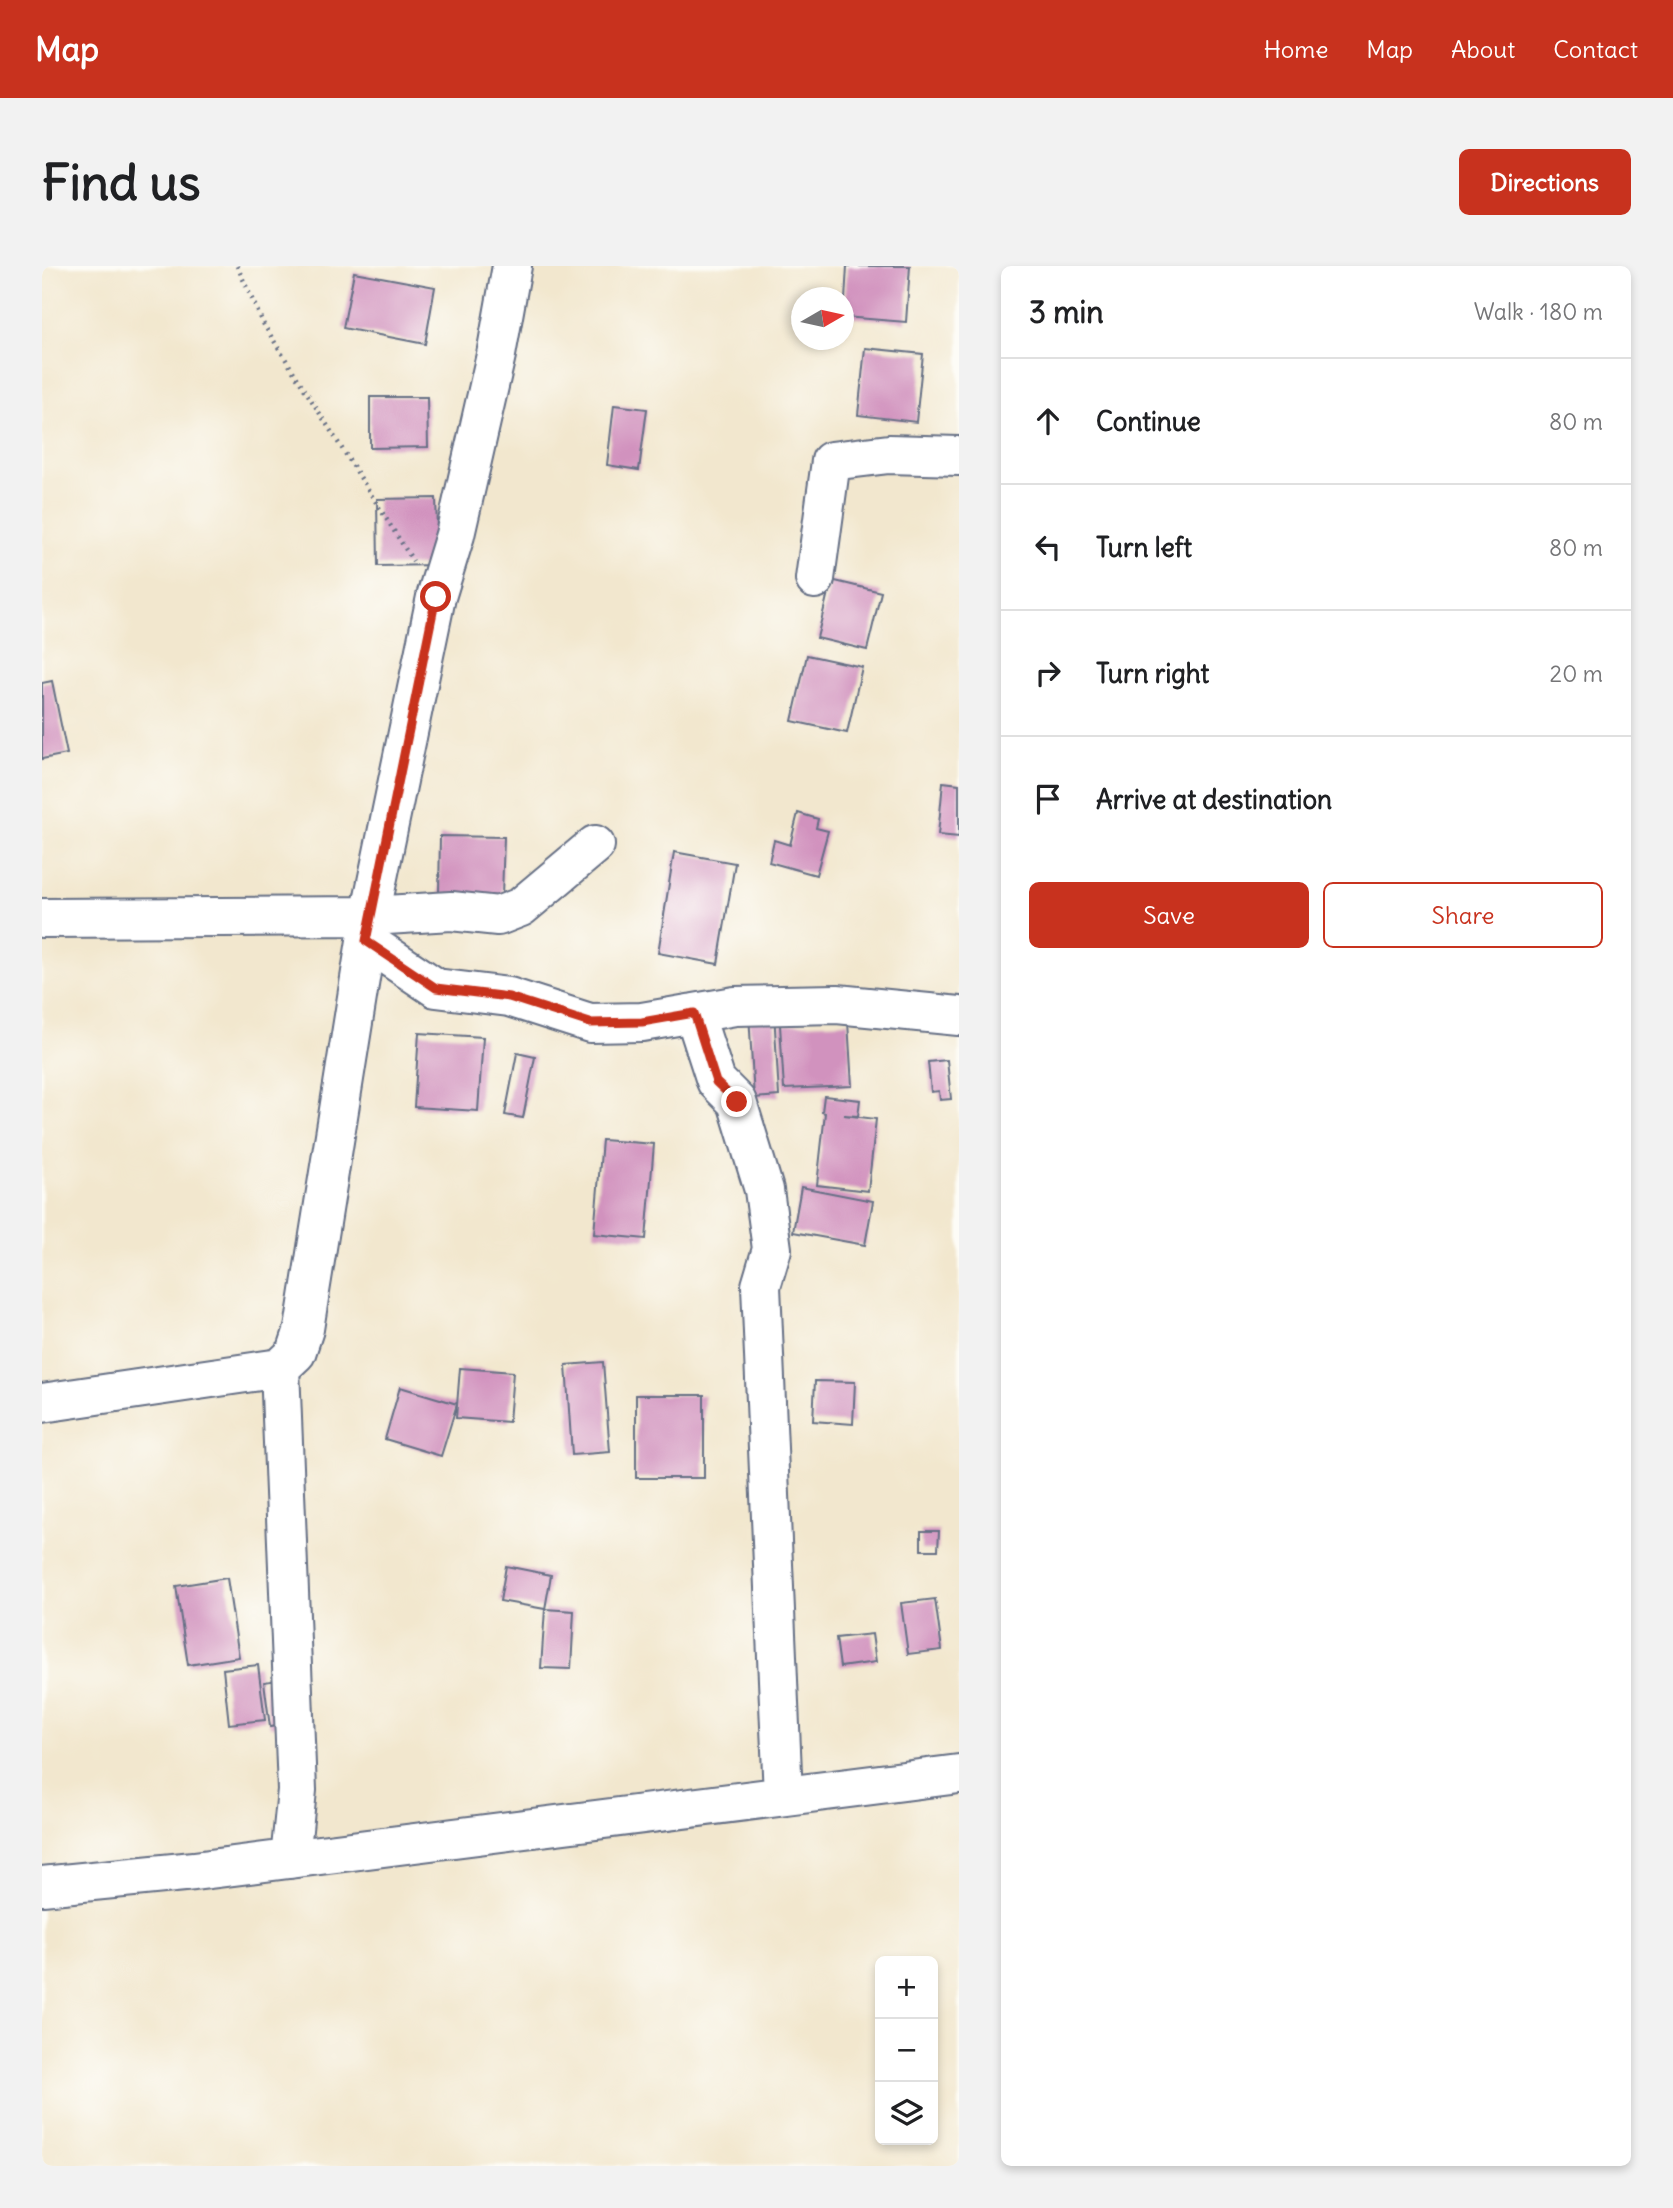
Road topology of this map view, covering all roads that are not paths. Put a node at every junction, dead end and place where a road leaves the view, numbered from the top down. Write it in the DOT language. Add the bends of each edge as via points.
graph roads {
  1 [pos="512,266"];
  2 [pos="959,456"];
  3 [pos="816,579"];
  4 [pos="595,845"];
  5 [pos="42,918"];
  6 [pos="368,929"];
  7 [pos="694,1013"];
  8 [pos="959,1016"];
  9 [pos="280,1368"];
  10 [pos="42,1403"];
  11 [pos="959,1774"];
  12 [pos="783,1796"];
  13 [pos="290,1859"];
  14 [pos="42,1886"];
  1 -- 6 [label="street" via="456,535 436,597"];
  2 -- 3 [label="street" via="889,454 831,461"];
  4 -- 6 [label="street" via="521,907 498,916 452,911"];
  5 -- 6 [label="street"];
  6 -- 7 [label="street" via="436,988 509,997 590,1023 642,1022"];
  6 -- 9 [label="street" via="304,1329 296,1353"];
  7 -- 8 [label="street" via="735,1006 837,1004"];
  7 -- 12 [label="street" via="716,1082 737,1102 764,1189 772,1250 761,1286"];
  9 -- 10 [label="street"];
  9 -- 13 [label="street" via="298,1790"];
  11 -- 12 [label="street"];
  12 -- 13 [label="street"];
  13 -- 14 [label="street"];
}
